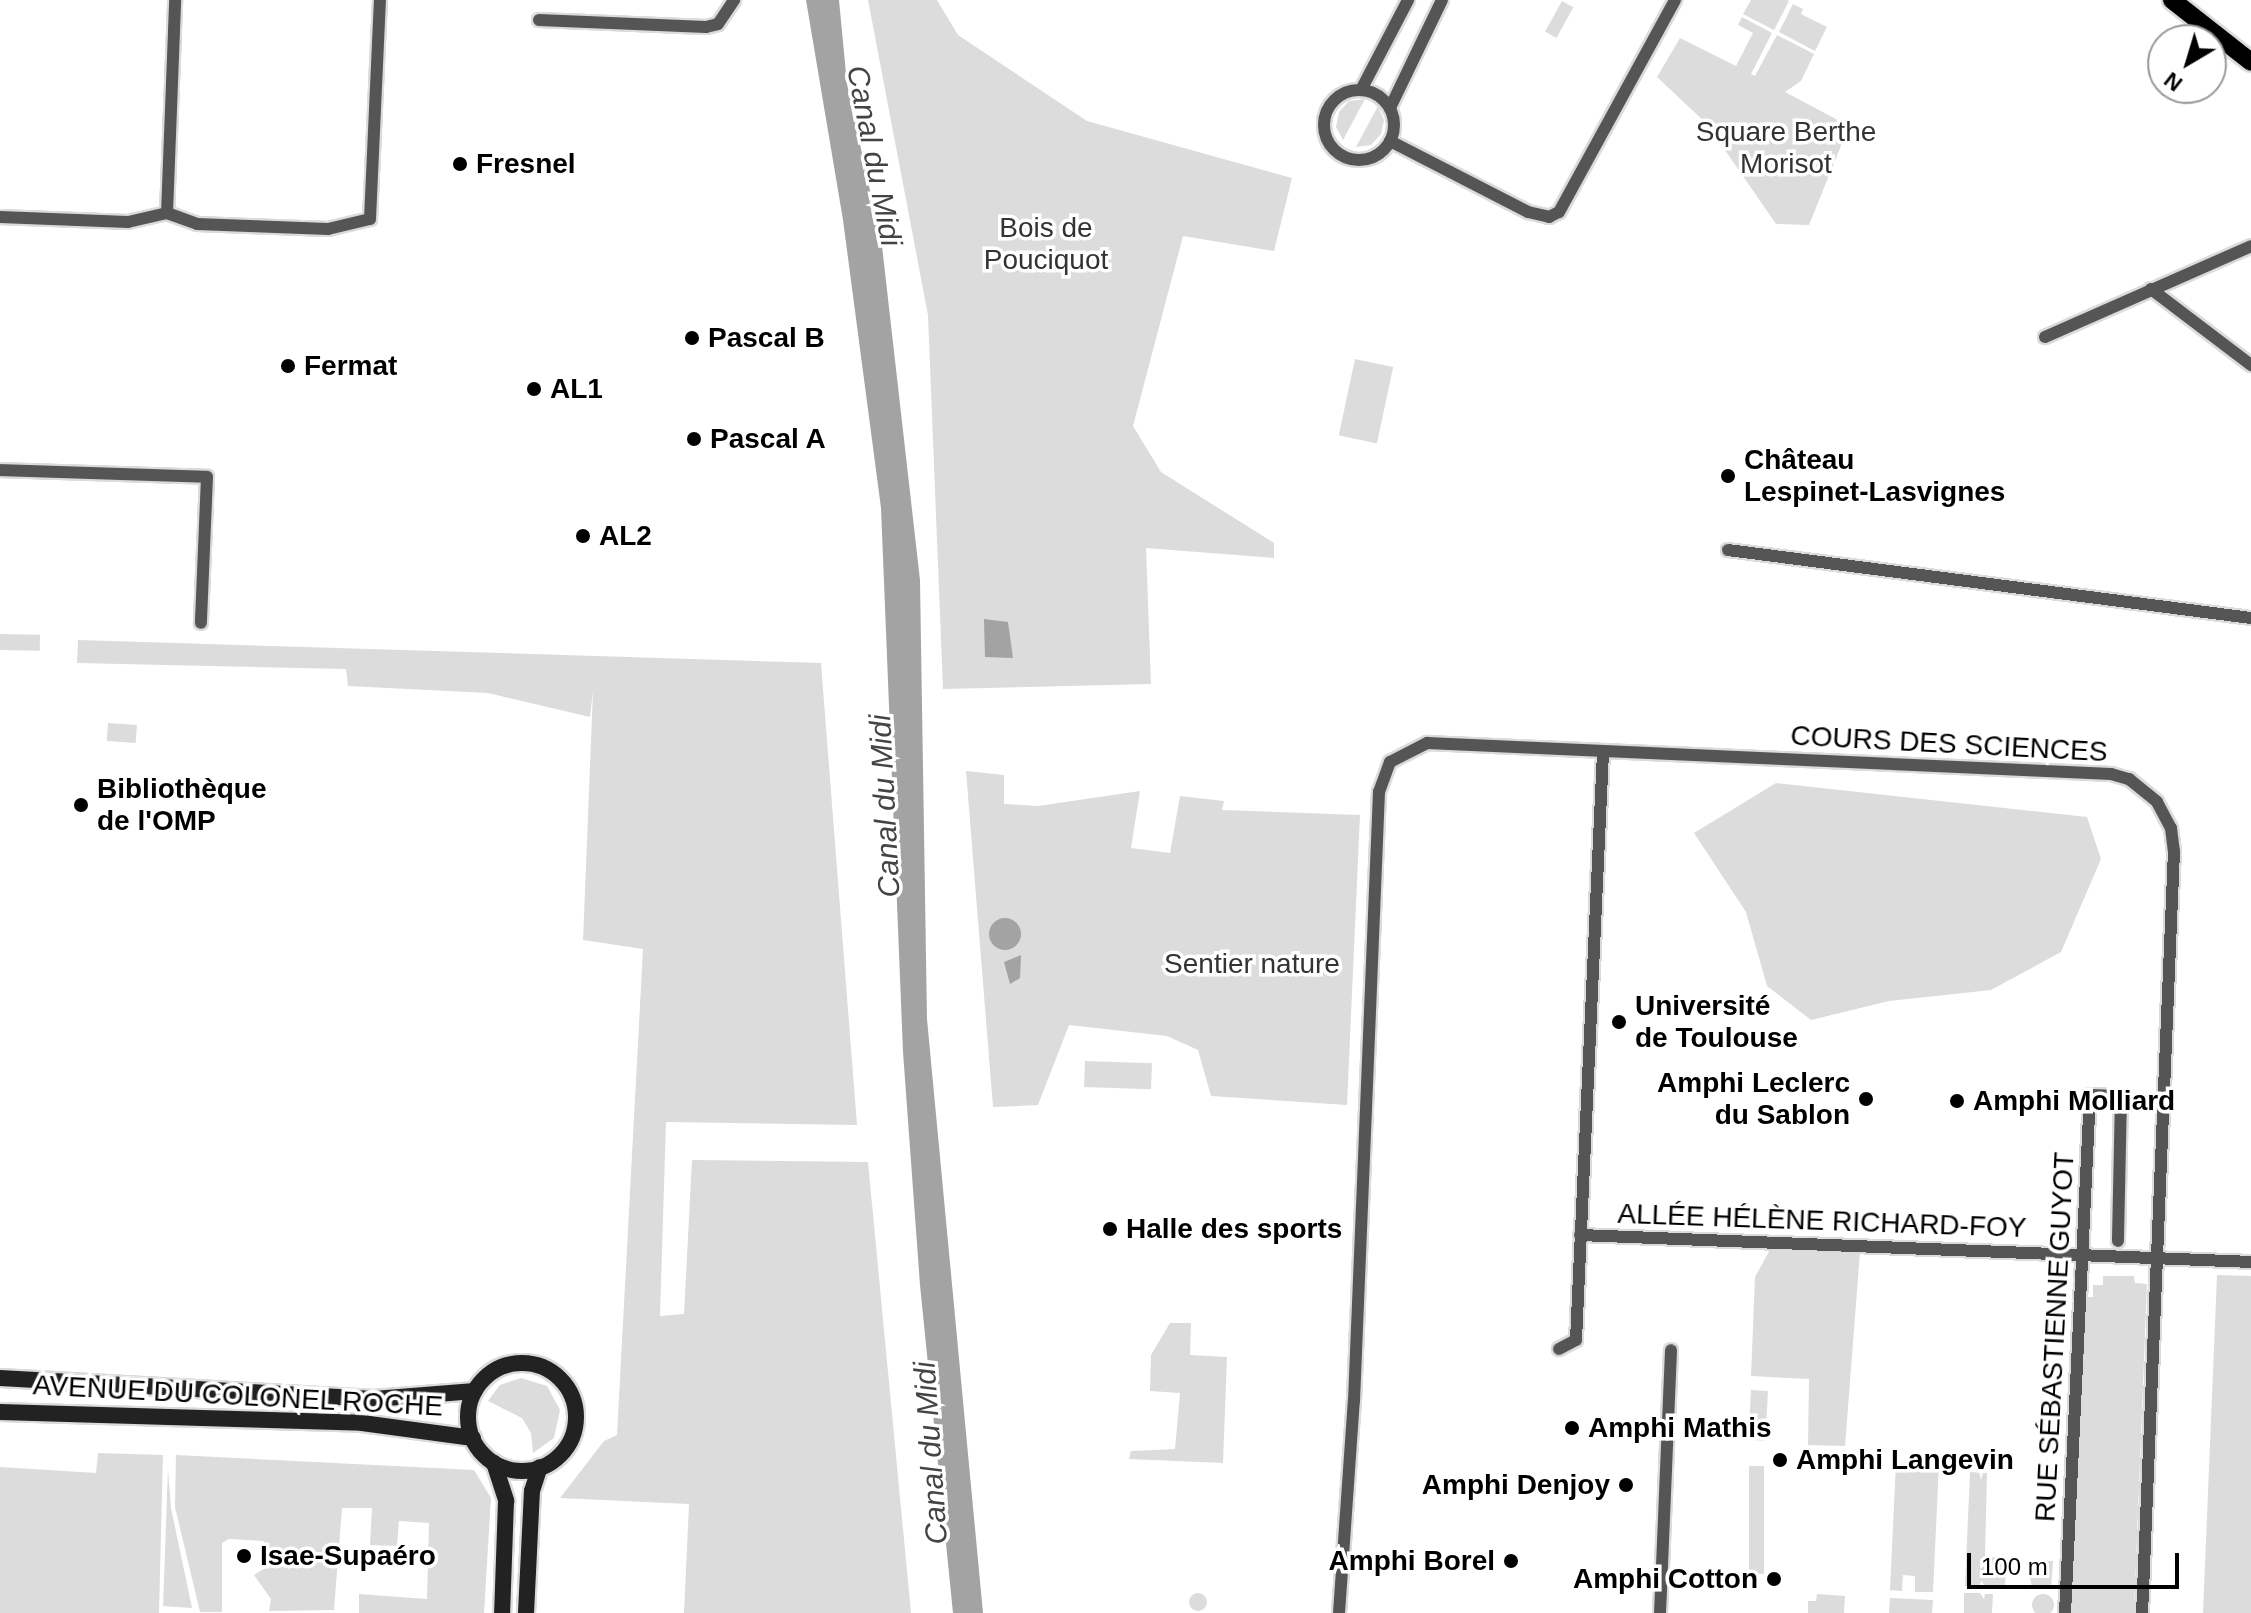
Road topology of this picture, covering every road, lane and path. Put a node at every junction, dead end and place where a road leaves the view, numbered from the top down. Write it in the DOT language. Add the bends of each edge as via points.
graph roads {
  1 [pos="175,0"];
  2 [pos="380,0"];
  3 [pos="734,0"];
  4 [pos="1408,0"];
  5 [pos="1442,0"];
  6 [pos="1675,0"];
  7 [pos="2172,0"];
  8 [pos="2191,0"];
  9 [pos="539,20"];
  10 [pos="2251,47"];
  11 [pos="2251,62"];
  12 [pos="1361,90"];
  13 [pos="1390,108"];
  14 [pos="1390,141"];
  15 [pos="167,213"];
  16 [pos="0,217"];
  17 [pos="2251,246"];
  18 [pos="2151,289"];
  19 [pos="2045,337"];
  20 [pos="2251,365"];
  21 [pos="0,470"];
  22 [pos="1728,550"];
  23 [pos="2251,618"];
  24 [pos="201,623"];
  25 [pos="1603,752"];
  26 [pos="1580,1235"];
  27 [pos="2118,1241"];
  28 [pos="2084,1256"];
  29 [pos="2157,1260"];
  30 [pos="2251,1262"];
  31 [pos="1559,1349"];
  32 [pos="1671,1350"];
  33 [pos="0,1378"];
  34 [pos="475,1391"];
  35 [pos="0,1412"];
  36 [pos="473,1438"];
  37 [pos="494,1463"];
  38 [pos="540,1467"];
  39 [pos="502,1613"];
  40 [pos="526,1613"];
  41 [pos="1339,1613"];
  42 [pos="1660,1613"];
  43 [pos="2065,1613"];
  44 [pos="2142,1613"];
  1 -- 15 [label="street"];
  2 -- 15 [label="street" via="370,219 328,229 197,224"];
  3 -- 9 [label="street" via="729,13 706,27"];
  4 -- 12 [label="street"];
  5 -- 13 [label="street"];
  6 -- 14 [label="street" via="1559,212 1549,217 1528,212"];
  7 -- 11 [label="main road"];
  8 -- 10 [label="main road"];
  12 -- 13 [label="street"];
  12 -- 14 [label="street" via="1344,94 1331,106 1325,124 1328,139 1337,151 1354,159 1375,156"];
  13 -- 14 [label="street"];
  15 -- 16 [label="street" via="128,222"];
  17 -- 18 [label="street"];
  18 -- 19 [label="street"];
  18 -- 20 [label="street"];
  21 -- 24 [label="street" via="207,477"];
  22 -- 23 [label="street"];
  25 -- 26 [label="street"];
  25 -- 29 [label="street, COURS DES SCIENCES" via="2111,774 2144,789 2167,817 2174,838"];
  25 -- 41 [label="street, COURS DES SCIENCES" via="1421,743 1383,770"];
  26 -- 28 [label="street, ALLÉE HÉLÈNE RICHARD-FOY"];
  26 -- 31 [label="street" via="1576,1340"];
  27 -- 28 [label="street, RUE SÉBASTIENNE GUYOT" via="2121,1096 2090,1095"];
  28 -- 29 [label="street, ALLÉE HÉLÈNE RICHARD-FOY"];
  28 -- 43 [label="street, RUE SÉBASTIENNE GUYOT"];
  29 -- 30 [label="street, ALLÉE HÉLÈNE RICHARD-FOY"];
  29 -- 44 [label="street, COURS DES SCIENCES"];
  32 -- 42 [label="street"];
  33 -- 34 [label="street, AVENUE DU COLONEL ROCHE" via="374,1399"];
  34 -- 36 [label="street" via="469,1412"];
  34 -- 38 [label="street" via="499,1368 521,1363 542,1367 564,1383 576,1409 574,1431 564,1451"];
  35 -- 36 [label="street, AVENUE DU COLONEL ROCHE" via="362,1423"];
  36 -- 37 [label="street"];
  37 -- 38 [label="street" via="515,1470"];
  37 -- 39 [label="street" via="506,1501"];
  38 -- 40 [label="street" via="532,1491"];
}
